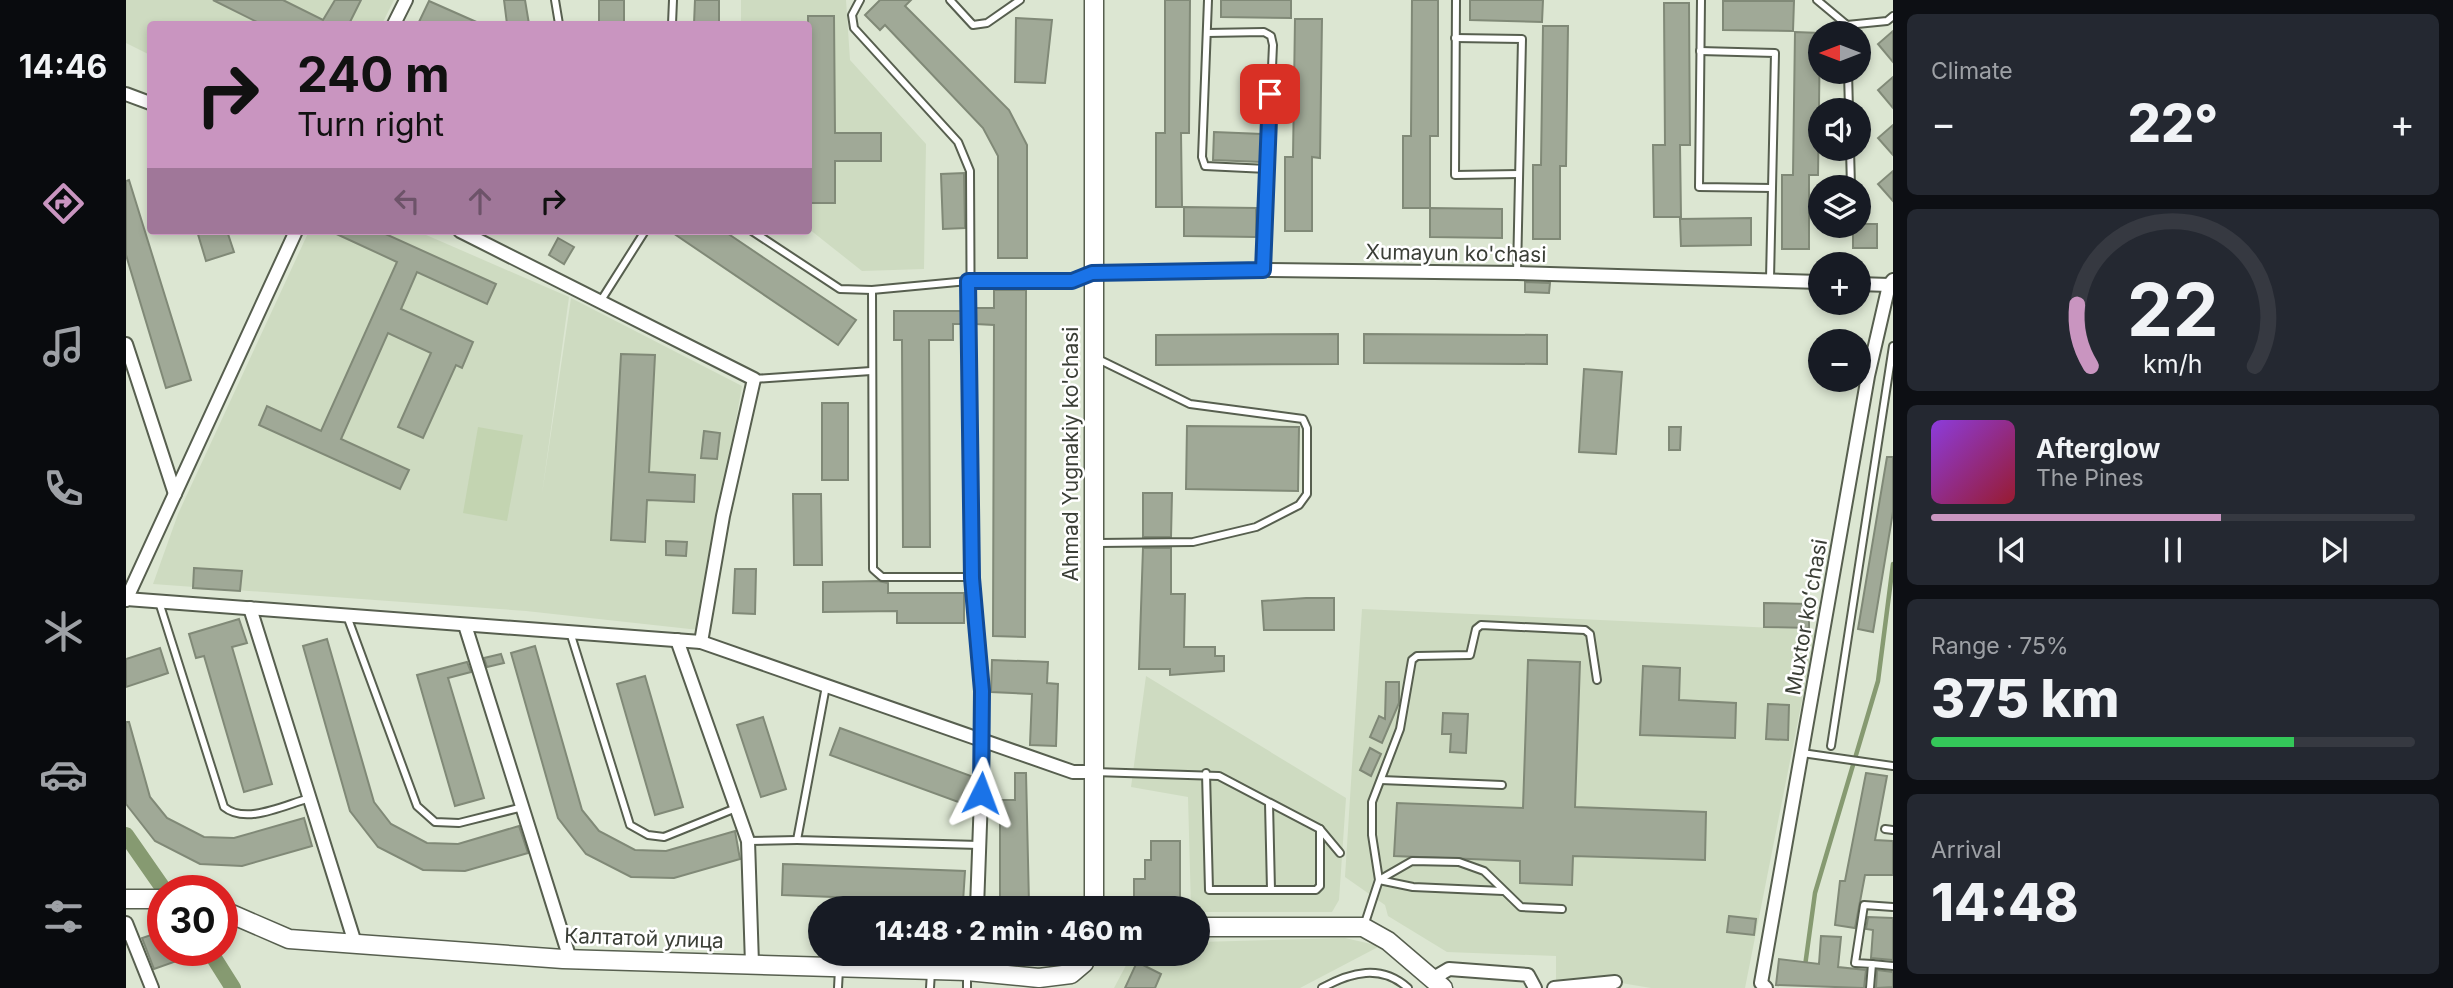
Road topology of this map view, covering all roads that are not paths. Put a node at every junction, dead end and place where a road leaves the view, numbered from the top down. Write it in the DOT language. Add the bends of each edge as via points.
graph roads {
  1 [pos="406,0"];
  2 [pos="555,0"];
  3 [pos="673,0"];
  4 [pos="860,0"];
  5 [pos="950,0"];
  6 [pos="1020,0"];
  7 [pos="1094,0"];
  8 [pos="1208,0"];
  9 [pos="1456,0"];
  10 [pos="1701,0"];
  11 [pos="1817,0"];
  12 [pos="1893,16"];
  13 [pos="396,21"];
  14 [pos="558,21"];
  15 [pos="672,21"];
  16 [pos="1842,21"];
  17 [pos="1871,23"];
  18 [pos="1207,33"];
  19 [pos="1455,38"];
  20 [pos="1700,51"];
  21 [pos="126,94"];
  22 [pos="147,102"];
  23 [pos="1266,169"];
  24 [pos="1519,174"];
  25 [pos="1772,188"];
  26 [pos="294,235"];
  27 [pos="468,235"];
  28 [pos="642,235"];
  29 [pos="758,235"];
  30 [pos="1263,270"];
  31 [pos="1092,273"];
  32 [pos="1517,273"];
  33 [pos="1770,279"];
  34 [pos="968,281"];
  35 [pos="1808,281"];
  36 [pos="1871,285"];
  37 [pos="1892,287"];
  38 [pos="872,290"];
  39 [pos="599,303"];
  40 [pos="126,344"];
  41 [pos="1893,346"];
  42 [pos="1092,356"];
  43 [pos="871,371"];
  44 [pos="754,379"];
  45 [pos="175,494"];
  46 [pos="1092,543"];
  47 [pos="972,578"];
  48 [pos="126,599"];
  49 [pos="159,602"];
  50 [pos="250,608"];
  51 [pos="347,616"];
  52 [pos="465,625"];
  53 [pos="570,632"];
  54 [pos="677,640"];
  55 [pos="701,642"];
  56 [pos="1597,680"];
  57 [pos="826,684"];
  58 [pos="983,741"];
  59 [pos="1831,746"];
  60 [pos="1802,753"];
  61 [pos="1893,766"];
  62 [pos="1092,772"];
  63 [pos="1206,773"];
  64 [pos="1381,780"];
  65 [pos="1502,785"];
  66 [pos="310,797"];
  67 [pos="1269,803"];
  68 [pos="523,807"];
  69 [pos="736,808"];
  70 [pos="1320,830"];
  71 [pos="797,840"];
  72 [pos="748,841"];
  73 [pos="978,845"];
  74 [pos="1340,853"];
  75 [pos="1379,880"];
  76 [pos="1270,890"];
  77 [pos="1503,891"];
  78 [pos="977,896"];
  79 [pos="1094,896"];
  80 [pos="147,899"];
  81 [pos="126,900"];
  82 [pos="1893,907"];
  83 [pos="1562,909"];
  84 [pos="238,917"];
  85 [pos="126,923"];
  86 [pos="1210,927"];
  87 [pos="1363,928"];
  88 [pos="355,943"];
  89 [pos="570,959"];
  90 [pos="752,964"];
  91 [pos="1872,964"];
  92 [pos="1081,966"];
  93 [pos="1893,966"];
  94 [pos="839,967"];
  95 [pos="971,971"];
  96 [pos="930,979"];
  97 [pos="998,982"];
  98 [pos="1615,982"];
  99 [pos="1438,983"];
  100 [pos="152,988"];
  101 [pos="838,988"];
  102 [pos="1322,988"];
  103 [pos="1408,988"];
  104 [pos="1535,988"];
  105 [pos="1554,988"];
  106 [pos="1766,988"];
  107 [pos="1870,988"];
  1 -- 13 [label="street"];
  2 -- 14 [label="lane"];
  3 -- 15 [label="lane"];
  4 -- 34 [label="lane" via="852,15 854,28 965,154 970,171"];
  5 -- 6 [label="lane" via="973,25 987,23"];
  7 -- 31 [label="street, Ahmad Yugnakiy ko'chasi"];
  8 -- 18 [label="lane"];
  9 -- 19 [label="lane"];
  10 -- 20 [label="lane"];
  11 -- 16 [label="lane"];
  12 -- 17 [label="lane"];
  18 -- 23 [label="lane" via="1205,166"];
  18 -- 23 [label="lane" via="1264,32 1271,36"];
  19 -- 24 [label="lane" via="1455,175"];
  19 -- 24 [label="lane" via="1522,39"];
  20 -- 25 [label="lane" via="1699,187"];
  20 -- 25 [label="lane" via="1775,53"];
  21 -- 22 [label="street"];
  23 -- 30 [label="lane"];
  24 -- 32 [label="lane"];
  25 -- 33 [label="lane"];
  26 -- 45 [label="street"];
  27 -- 39 [label="street"];
  28 -- 39 [label="lane"];
  29 -- 38 [label="lane" via="840,289"];
  30 -- 31 [label="street, Xumayun ko'chasi"];
  30 -- 32 [label="street, Xumayun ko'chasi"];
  31 -- 34 [label="lane" via="1072,281"];
  31 -- 42 [label="street, Ahmad Yugnakiy ko'chasi"];
  32 -- 33 [label="street, Xumayun ko'chasi"];
  33 -- 35 [label="street, Xumayun ko'chasi"];
  34 -- 38 [label="lane"];
  34 -- 47 [label="lane"];
  36 -- 37 [label="street"];
  37 -- 60 [label="street, Muxtor koʻchasi" via="1866,389"];
  38 -- 43 [label="lane"];
  39 -- 44 [label="street"];
  40 -- 45 [label="street"];
  41 -- 59 [label="lane"];
  42 -- 46 [label="street, Ahmad Yugnakiy ko'chasi"];
  42 -- 46 [label="lane" via="1190,404 1303,419 1307,494 1299,505 1256,527 1193,542"];
  43 -- 44 [label="lane"];
  43 -- 47 [label="lane" via="873,569 882,578"];
  44 -- 55 [label="street"];
  45 -- 48 [label="street"];
  46 -- 62 [label="street, Ahmad Yugnakiy ko'chasi"];
  47 -- 58 [label="lane"];
  48 -- 49 [label="street"];
  49 -- 50 [label="street"];
  49 -- 66 [label="lane" via="224,807 234,815 246,816"];
  50 -- 51 [label="street"];
  50 -- 66 [label="street"];
  51 -- 52 [label="street"];
  51 -- 68 [label="lane" via="417,806 435,822 459,823"];
  52 -- 53 [label="street"];
  52 -- 68 [label="street"];
  53 -- 54 [label="street"];
  53 -- 69 [label="lane" via="630,825 664,837"];
  54 -- 55 [label="street"];
  54 -- 69 [label="street"];
  55 -- 57 [label="street"];
  56 -- 64 [label="lane" via="1590,634 1585,629 1481,625 1470,655 1417,656 1412,660 1400,729"];
  57 -- 58 [label="street"];
  57 -- 71 [label="lane"];
  58 -- 62 [label="street" via="1073,772"];
  58 -- 73 [label="street"];
  60 -- 61 [label="lane"];
  60 -- 106 [label="street, Muxtor koʻchasi" via="1761,983"];
  62 -- 63 [label="lane"];
  62 -- 79 [label="street, Ahmad Yugnakiy ko'chasi"];
  63 -- 67 [label="lane" via="1236,782"];
  63 -- 76 [label="lane" via="1209,890"];
  64 -- 65 [label="lane"];
  64 -- 75 [label="lane" via="1372,802"];
  66 -- 88 [label="street"];
  67 -- 70 [label="lane"];
  67 -- 76 [label="lane"];
  68 -- 89 [label="street"];
  69 -- 72 [label="street"];
  70 -- 74 [label="lane"];
  70 -- 76 [label="lane" via="1318,889"];
  71 -- 72 [label="lane"];
  71 -- 73 [label="lane"];
  72 -- 90 [label="street"];
  73 -- 78 [label="street"];
  75 -- 77 [label="lane" via="1413,887"];
  75 -- 77 [label="lane" via="1412,861 1459,862 1485,871"];
  75 -- 87 [label="lane"];
  77 -- 83 [label="lane" via="1521,907"];
  80 -- 81 [label="street"];
  82 -- 91 [label="lane" via="1864,905 1855,963"];
  84 -- 88 [label="street, Калтатой улица" via="289,939"];
  85 -- 100 [label="street"];
  86 -- 87 [label="street"];
  87 -- 99 [label="street" via="1388,940"];
  88 -- 89 [label="street, Калтатой улица"];
  89 -- 90 [label="street, Калтатой улица"];
  90 -- 94 [label="street, Калтатой улица"];
  91 -- 93 [label="lane"];
  91 -- 107 [label="lane"];
  92 -- 97 [label="street, Калтатой улица" via="1071,977"];
  94 -- 96 [label="street, Калтатой улица"];
  94 -- 101 [label="lane"];
  95 -- 96 [label="street, Калтатой улица"];
  95 -- 97 [label="street, Калтатой улица"];
  98 -- 105 [label="street"];
  99 -- 104 [label="street" via="1449,969 1528,975"];
  102 -- 103 [label="lane" via="1346,976 1370,972 1391,976"];
}
